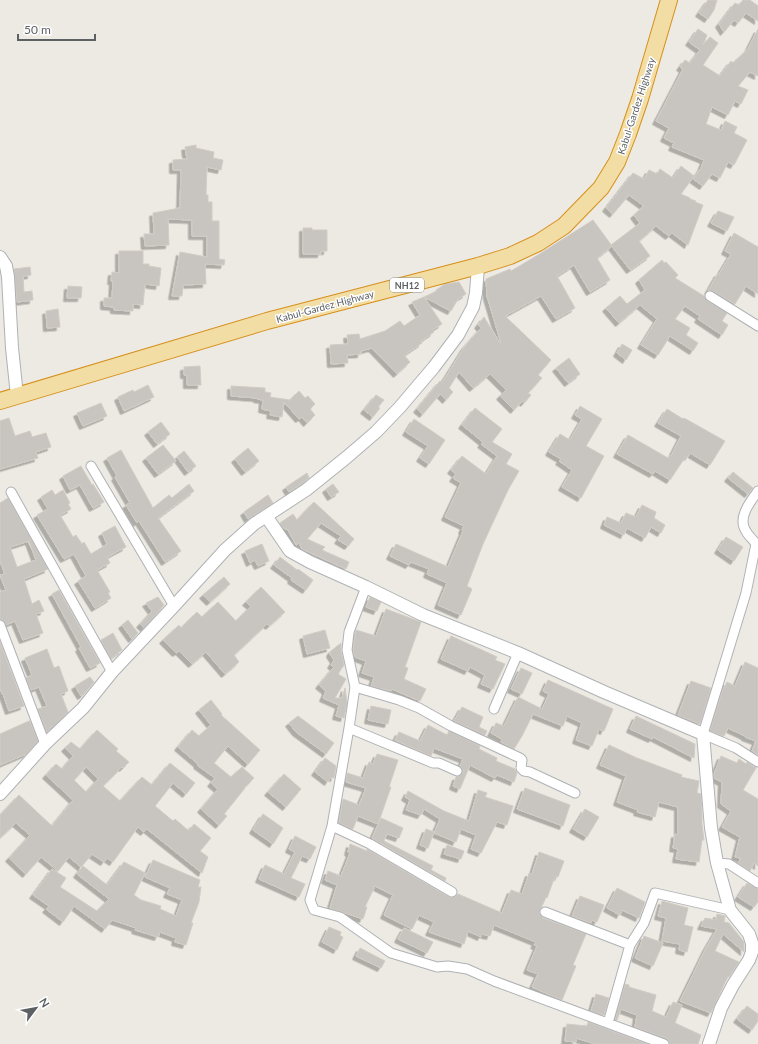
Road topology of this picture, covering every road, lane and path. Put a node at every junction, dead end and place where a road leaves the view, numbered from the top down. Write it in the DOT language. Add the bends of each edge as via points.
graph roads {
  1 [pos="668,0"];
  2 [pos="0,257"];
  3 [pos="478,266"];
  4 [pos="710,296"];
  5 [pos="758,326"];
  6 [pos="17,396"];
  7 [pos="0,401"];
  8 [pos="91,466"];
  9 [pos="758,491"];
  10 [pos="11,492"];
  11 [pos="266,516"];
  12 [pos="757,543"];
  13 [pos="366,587"];
  14 [pos="174,606"];
  15 [pos="0,625"];
  16 [pos="518,653"];
  17 [pos="112,672"];
  18 [pos="355,687"];
  19 [pos="494,708"];
  20 [pos="349,728"];
  21 [pos="703,734"];
  22 [pos="45,744"];
  23 [pos="758,762"];
  24 [pos="457,771"];
  25 [pos="575,793"];
  26 [pos="0,794"];
  27 [pos="332,826"];
  28 [pos="717,863"];
  29 [pos="758,882"];
  30 [pos="452,892"];
  31 [pos="730,910"];
  32 [pos="545,912"];
  33 [pos="630,945"];
  34 [pos="608,1023"];
  35 [pos="653,1042"];
  36 [pos="664,1044"];
  37 [pos="709,1044"];
  1 -- 3 [label="highway, Kabul-Gardez Highway / NH12" via="628,134 617,162 601,188 564,226 538,243 510,256"];
  2 -- 6 [label="street" via="6,266 8,277"];
  3 -- 6 [label="highway, Kabul-Gardez Highway / NH12" via="267,321"];
  3 -- 11 [label="street" via="473,307 458,334 434,367 376,432 306,490"];
  4 -- 5 [label="street"];
  6 -- 7 [label="highway, Kabul-Gardez Highway / NH12"];
  8 -- 14 [label="street"];
  9 -- 12 [label="street" via="746,507 742,521 745,530"];
  10 -- 17 [label="street"];
  11 -- 13 [label="street" via="290,551"];
  11 -- 14 [label="street" via="224,550"];
  12 -- 21 [label="street" via="746,593"];
  13 -- 16 [label="street" via="423,615"];
  13 -- 18 [label="street" via="348,632 347,650"];
  14 -- 17 [label="street"];
  15 -- 22 [label="street"];
  16 -- 19 [label="street"];
  16 -- 21 [label="street"];
  17 -- 22 [label="street" via="83,708"];
  18 -- 20 [label="street"];
  18 -- 25 [label="street" via="419,708 520,758 524,771"];
  20 -- 24 [label="street"];
  20 -- 27 [label="street"];
  21 -- 23 [label="street" via="736,748"];
  21 -- 28 [label="street" via="711,828"];
  22 -- 26 [label="street"];
  27 -- 30 [label="street" via="370,844"];
  27 -- 34 [label="street" via="310,900 314,910 340,917 391,953 437,967 467,969"];
  28 -- 29 [label="street" via="729,864"];
  28 -- 31 [label="street"];
  31 -- 33 [label="street" via="655,893 644,923"];
  31 -- 37 [label="street" via="749,934 752,952 721,1008"];
  32 -- 33 [label="street"];
  33 -- 34 [label="street"];
  34 -- 35 [label="street"];
  35 -- 36 [label="street"];
}
